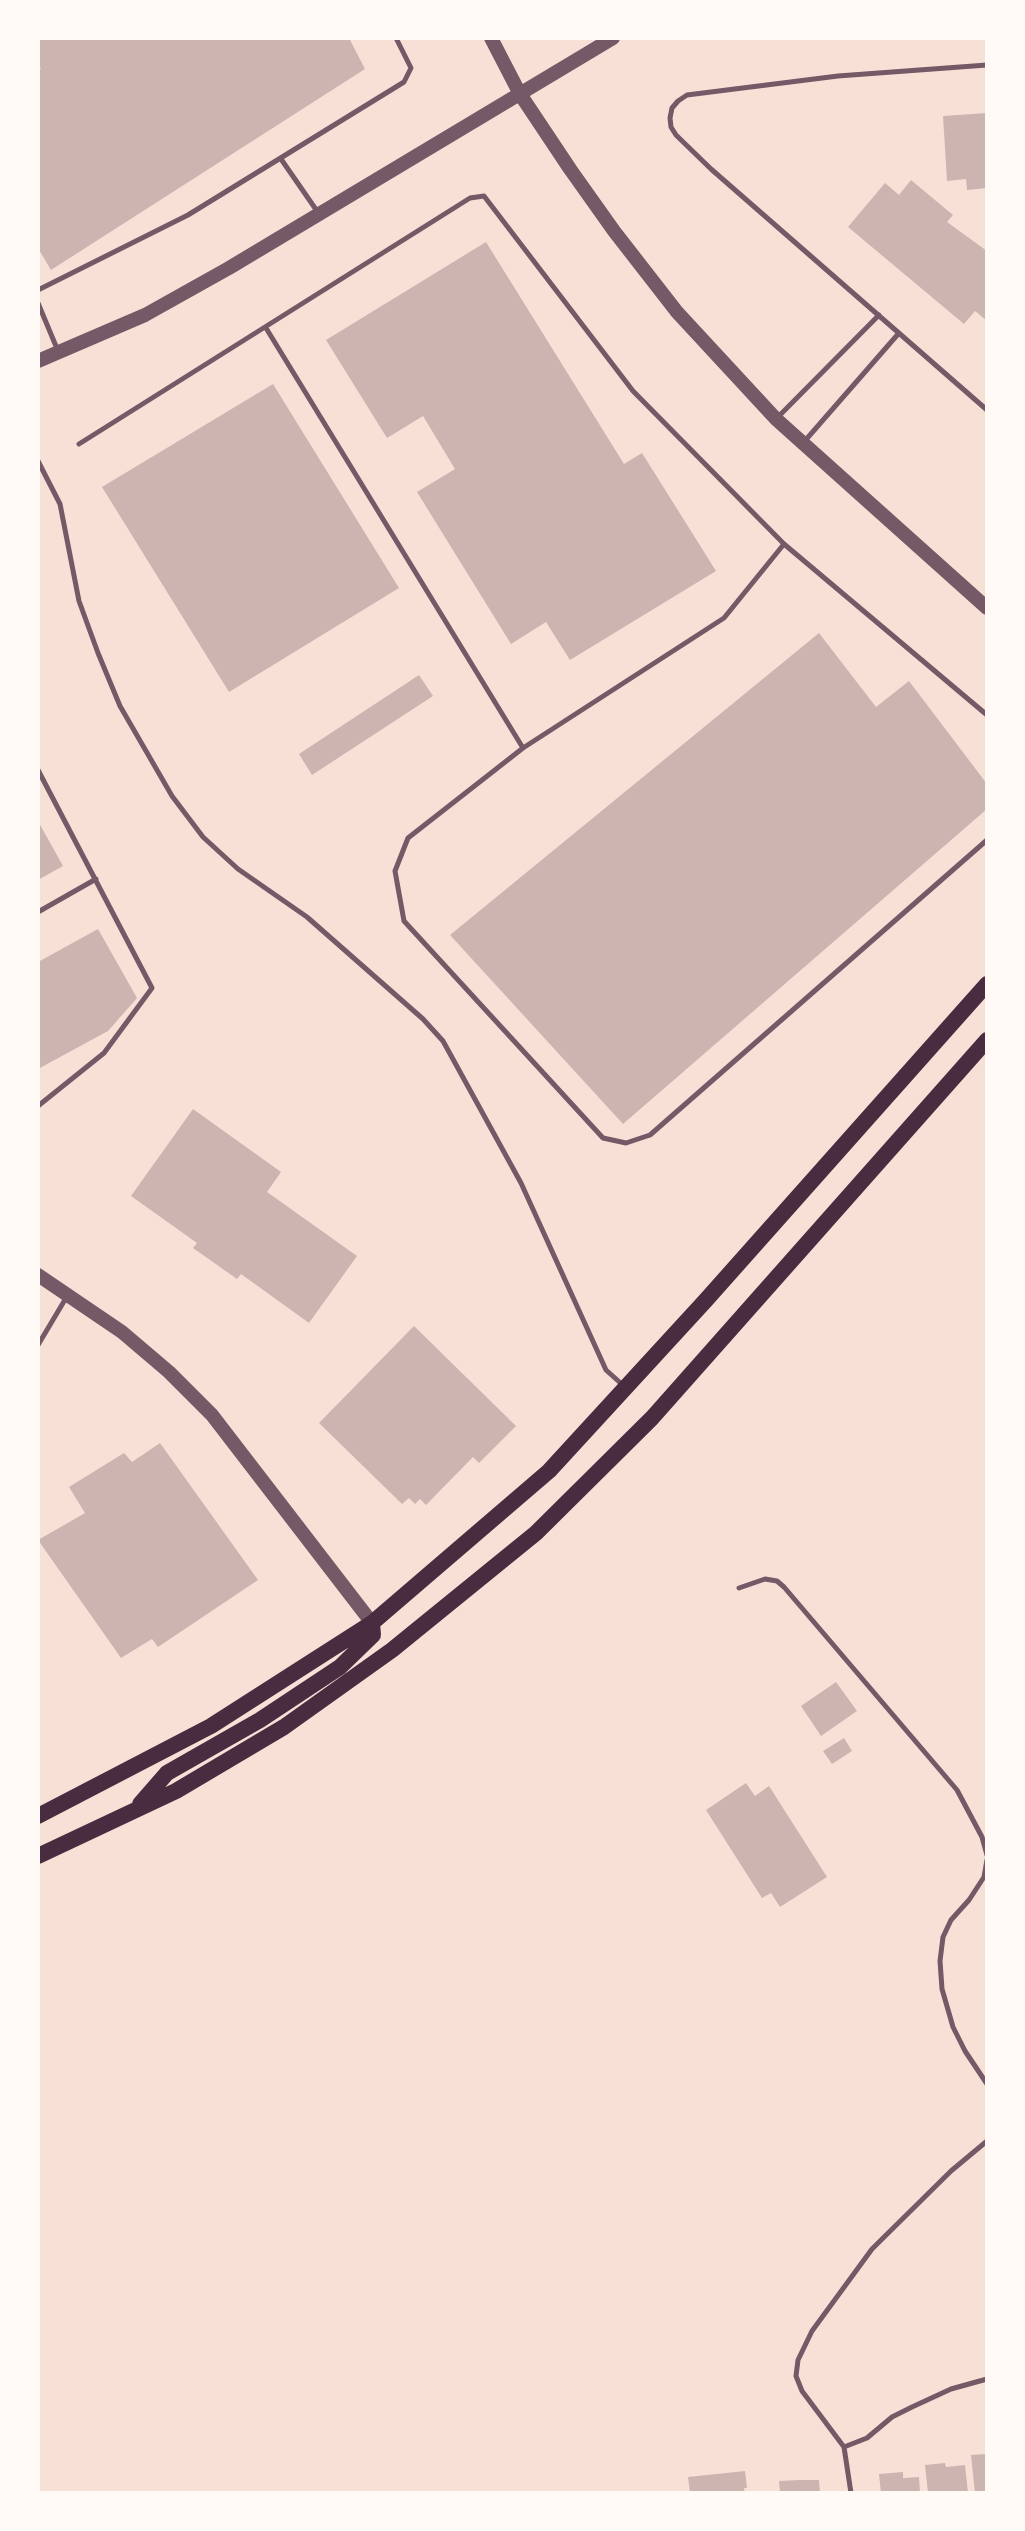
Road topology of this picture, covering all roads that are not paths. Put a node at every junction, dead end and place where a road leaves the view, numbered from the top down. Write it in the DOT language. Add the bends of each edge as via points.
graph roads {
  1 [pos="396,38"];
  2 [pos="491,38"];
  3 [pos="613,38"];
  4 [pos="987,65"];
  5 [pos="520,94"];
  6 [pos="281,159"];
  7 [pos="318,212"];
  8 [pos="38,290"];
  9 [pos="38,303"];
  10 [pos="879,315"];
  11 [pos="266,328"];
  12 [pos="899,333"];
  13 [pos="58,352"];
  14 [pos="38,361"];
  15 [pos="987,410"];
  16 [pos="776,419"];
  17 [pos="802,443"];
  18 [pos="79,444"];
  19 [pos="38,461"];
  20 [pos="784,544"];
  21 [pos="987,608"];
  22 [pos="987,715"];
  23 [pos="523,748"];
  24 [pos="38,770"];
  25 [pos="987,840"];
  26 [pos="96,879"];
  27 [pos="38,912"];
  28 [pos="987,984"];
  29 [pos="987,1040"];
  30 [pos="38,1106"];
  31 [pos="38,1275"];
  32 [pos="69,1293"];
  33 [pos="38,1345"];
  34 [pos="626,1387"];
  35 [pos="739,1588"];
  36 [pos="372,1623"];
  37 [pos="134,1810"];
  38 [pos="38,1816"];
  39 [pos="38,1856"];
  40 [pos="987,1858"];
  41 [pos="987,2084"];
  42 [pos="987,2141"];
  43 [pos="987,2379"];
  44 [pos="844,2447"];
  45 [pos="851,2493"];
  1 -- 6 [label="lane" via="411,68 404,82"];
  2 -- 5 [label="street"];
  3 -- 5 [label="street"];
  4 -- 10 [label="lane" via="687,95 672,108 676,135"];
  5 -- 7 [label="street"];
  5 -- 16 [label="street" via="640,265"];
  6 -- 7 [label="lane"];
  6 -- 8 [label="lane" via="188,215"];
  7 -- 13 [label="street" via="145,315"];
  9 -- 13 [label="lane"];
  10 -- 12 [label="lane"];
  10 -- 16 [label="lane"];
  11 -- 18 [label="lane"];
  11 -- 20 [label="lane" via="470,198 484,196 633,391"];
  11 -- 23 [label="lane"];
  12 -- 15 [label="lane"];
  12 -- 17 [label="lane"];
  13 -- 14 [label="street"];
  16 -- 17 [label="street"];
  17 -- 21 [label="street"];
  19 -- 34 [label="lane" via="60,504 79,601 98,653 120,706 172,796 203,837 238,869 307,917 443,1041 521,1183 606,1370"];
  20 -- 22 [label="lane"];
  20 -- 23 [label="lane" via="724,618"];
  23 -- 25 [label="lane" via="408,838 395,871 404,921 603,1138 626,1143 650,1135"];
  24 -- 26 [label="lane"];
  26 -- 27 [label="lane"];
  26 -- 30 [label="lane" via="152,988 104,1053"];
  28 -- 34 [label="main road"];
  29 -- 37 [label="main road" via="637,1435 536,1533 392,1650 284,1727"];
  31 -- 32 [label="street"];
  32 -- 33 [label="lane"];
  32 -- 36 [label="street" via="134,1342 212,1415"];
  34 -- 36 [label="main road" via="549,1471"];
  35 -- 40 [label="lane" via="765,1579 784,1587 957,1790"];
  36 -- 37 [label="main road" via="373,1635 340,1667 167,1773"];
  36 -- 38 [label="main road" via="211,1726"];
  37 -- 39 [label="main road"];
  40 -- 41 [label="lane" via="984,1877 943,1937 940,1961 953,2027"];
  42 -- 44 [label="lane" via="872,2249 812,2331 798,2360 796,2376 802,2391"];
  43 -- 44 [label="lane" via="912,2407"];
  44 -- 45 [label="lane"];
}
